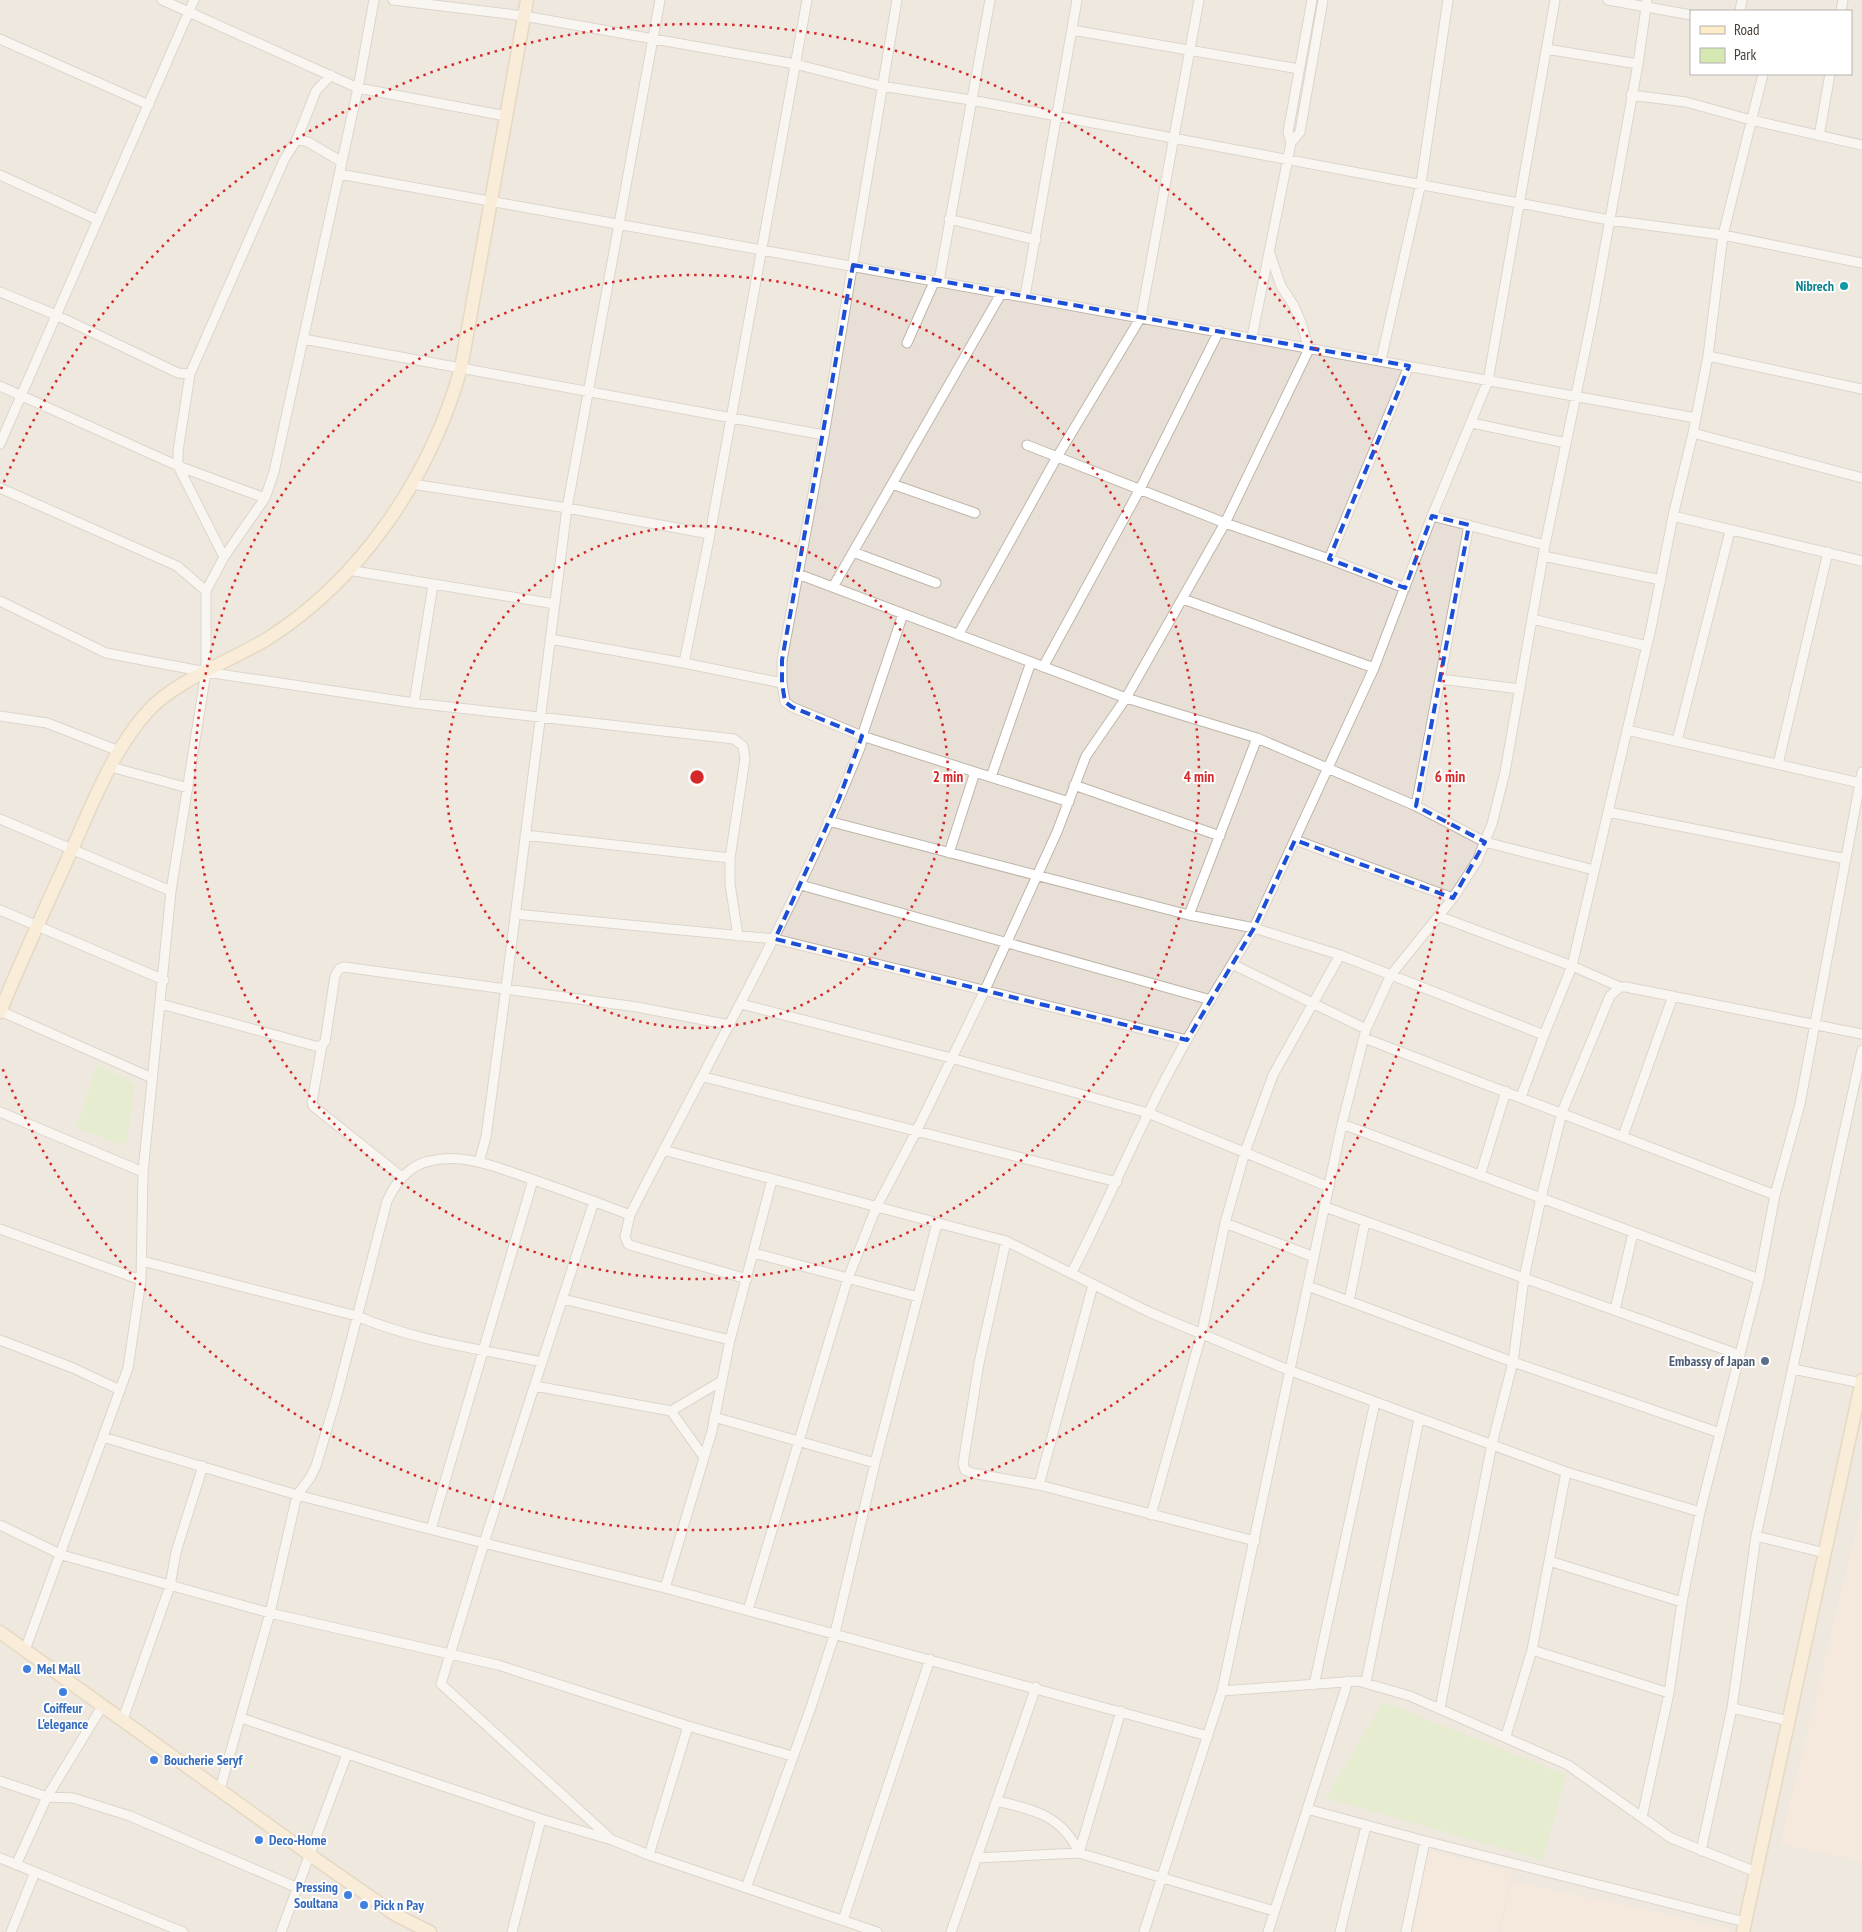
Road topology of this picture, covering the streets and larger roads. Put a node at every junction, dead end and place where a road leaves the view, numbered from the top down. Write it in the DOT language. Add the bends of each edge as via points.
graph roads {
  1 [pos="162,0"];
  2 [pos="194,0"];
  3 [pos="374,0"];
  4 [pos="393,0"];
  5 [pos="527,0"];
  6 [pos="660,0"];
  7 [pos="807,0"];
  8 [pos="897,0"];
  9 [pos="990,0"];
  10 [pos="1077,0"];
  11 [pos="1199,0"];
  12 [pos="1312,0"];
  13 [pos="1323,0"];
  14 [pos="1448,0"];
  15 [pos="1555,0"];
  16 [pos="1608,0"];
  17 [pos="1646,3"];
  18 [pos="189,12"];
  19 [pos="1690,15"];
  20 [pos="524,16"];
  21 [pos="1072,30"];
  22 [pos="0,39"];
  23 [pos="653,40"];
  24 [pos="1546,49"];
  25 [pos="1190,51"];
  26 [pos="796,64"];
  27 [pos="1638,64"];
  28 [pos="1299,69"];
  29 [pos="330,75"];
  30 [pos="1763,75"];
  31 [pos="1830,75"];
  32 [pos="881,86"];
  33 [pos="358,88"];
  34 [pos="1632,95"];
  35 [pos="971,100"];
  36 [pos="148,104"];
  37 [pos="506,116"];
  38 [pos="1057,116"];
  39 [pos="1751,120"];
  40 [pos="1819,136"];
  41 [pos="297,139"];
  42 [pos="1174,139"];
  43 [pos="1291,143"];
  44 [pos="1862,145"];
  45 [pos="1288,160"];
  46 [pos="342,162"];
  47 [pos="339,174"];
  48 [pos="0,175"];
  49 [pos="1421,183"];
  50 [pos="491,200"];
  51 [pos="1518,203"];
  52 [pos="949,219"];
  53 [pos="98,220"];
  54 [pos="1609,220"];
  55 [pos="620,223"];
  56 [pos="1723,235"];
  57 [pos="1036,240"];
  58 [pos="762,249"];
  59 [pos="1269,251"];
  60 [pos="1862,263"];
  61 [pos="853,265"];
  62 [pos="937,280"];
  63 [pos="0,292"];
  64 [pos="1002,292"];
  65 [pos="1025,296"];
  66 [pos="56,316"];
  67 [pos="1141,317"];
  68 [pos="1219,331"];
  69 [pos="1252,337"];
  70 [pos="303,338"];
  71 [pos="907,343"];
  72 [pos="1308,348"];
  73 [pos="1708,356"];
  74 [pos="1381,360"];
  75 [pos="1409,366"];
  76 [pos="461,368"];
  77 [pos="190,374"];
  78 [pos="1488,381"];
  79 [pos="0,386"];
  80 [pos="1862,389"];
  81 [pos="588,391"];
  82 [pos="21,395"];
  83 [pos="1576,396"];
  84 [pos="732,418"];
  85 [pos="1696,418"];
  86 [pos="1472,423"];
  87 [pos="1693,433"];
  88 [pos="824,435"];
  89 [pos="1566,443"];
  90 [pos="0,444"];
  91 [pos="1027,445"];
  92 [pos="1058,457"];
  93 [pos="178,466"];
  94 [pos="1862,478"];
  95 [pos="412,484"];
  96 [pos="892,484"];
  97 [pos="0,488"];
  98 [pos="1140,489"];
  99 [pos="265,498"];
  100 [pos="567,508"];
  101 [pos="975,513"];
  102 [pos="1432,516"];
  103 [pos="1672,516"];
  104 [pos="1225,523"];
  105 [pos="1469,525"];
  106 [pos="1730,531"];
  107 [pos="710,534"];
  108 [pos="1545,544"];
  109 [pos="853,552"];
  110 [pos="1828,552"];
  111 [pos="1543,556"];
  112 [pos="224,557"];
  113 [pos="1329,558"];
  114 [pos="1862,561"];
  115 [pos="348,570"];
  116 [pos="798,574"];
  117 [pos="1660,580"];
  118 [pos="936,583"];
  119 [pos="433,585"];
  120 [pos="833,587"];
  121 [pos="1405,588"];
  122 [pos="206,591"];
  123 [pos="1182,599"];
  124 [pos="0,601"];
  125 [pos="554,604"];
  126 [pos="903,614"];
  127 [pos="1532,619"];
  128 [pos="958,635"];
  129 [pos="550,639"];
  130 [pos="1647,646"];
  131 [pos="1031,662"];
  132 [pos="684,663"];
  133 [pos="1043,667"];
  134 [pos="1374,668"];
  135 [pos="206,672"];
  136 [pos="1440,679"];
  137 [pos="782,683"];
  138 [pos="1520,689"];
  139 [pos="1126,698"];
  140 [pos="414,703"];
  141 [pos="0,716"];
  142 [pos="540,719"];
  143 [pos="1627,730"];
  144 [pos="862,736"];
  145 [pos="1257,738"];
  146 [pos="1677,741"];
  147 [pos="119,751"];
  148 [pos="1778,764"];
  149 [pos="111,767"];
  150 [pos="1330,767"];
  151 [pos="975,772"];
  152 [pos="1862,772"];
  153 [pos="991,777"];
  154 [pos="1860,783"];
  155 [pos="1074,785"];
  156 [pos="188,788"];
  157 [pos="1069,802"];
  158 [pos="1416,806"];
  159 [pos="1608,812"];
  160 [pos="0,819"];
  161 [pos="828,821"];
  162 [pos="525,835"];
  163 [pos="1220,836"];
  164 [pos="1295,840"];
  165 [pos="1485,842"];
  166 [pos="71,851"];
  167 [pos="950,854"];
  168 [pos="730,858"];
  169 [pos="1846,859"];
  170 [pos="1594,870"];
  171 [pos="1037,875"];
  172 [pos="801,885"];
  173 [pos="171,891"];
  174 [pos="1453,898"];
  175 [pos="0,910"];
  176 [pos="515,914"];
  177 [pos="1189,915"];
  178 [pos="1438,916"];
  179 [pos="36,927"];
  180 [pos="1254,928"];
  181 [pos="738,936"];
  182 [pos="775,939"];
  183 [pos="1007,943"];
  184 [pos="1340,955"];
  185 [pos="1232,964"];
  186 [pos="1572,966"];
  187 [pos="1392,975"];
  188 [pos="164,980"];
  189 [pos="1620,987"];
  190 [pos="506,988"];
  191 [pos="984,992"];
  192 [pos="1673,996"];
  193 [pos="1211,1000"];
  194 [pos="161,1004"];
  195 [pos="741,1004"];
  196 [pos="1314,1004"];
  197 [pos="0,1011"];
  198 [pos="730,1025"];
  199 [pos="1816,1026"];
  200 [pos="1364,1033"];
  201 [pos="1862,1034"];
  202 [pos="1544,1036"];
  203 [pos="1187,1040"];
  204 [pos="322,1045"];
  205 [pos="1862,1050"];
  206 [pos="951,1058"];
  207 [pos="704,1077"];
  208 [pos="152,1078"];
  209 [pos="1506,1091"];
  210 [pos="1521,1097"];
  211 [pos="0,1112"];
  212 [pos="1562,1112"];
  213 [pos="1148,1113"];
  214 [pos="1342,1124"];
  215 [pos="916,1132"];
  216 [pos="1623,1136"];
  217 [pos="663,1150"];
  218 [pos="1245,1152"];
  219 [pos="479,1162"];
  220 [pos="143,1172"];
  221 [pos="402,1176"];
  222 [pos="1480,1176"];
  223 [pos="533,1180"];
  224 [pos="772,1180"];
  225 [pos="1117,1182"];
  226 [pos="1329,1187"];
  227 [pos="1775,1195"];
  228 [pos="1541,1198"];
  229 [pos="594,1201"];
  230 [pos="1324,1207"];
  231 [pos="876,1208"];
  232 [pos="630,1215"];
  233 [pos="1365,1222"];
  234 [pos="936,1223"];
  235 [pos="1225,1224"];
  236 [pos="0,1229"];
  237 [pos="1633,1233"];
  238 [pos="1006,1241"];
  239 [pos="754,1253"];
  240 [pos="1314,1257"];
  241 [pos="142,1261"];
  242 [pos="1072,1272"];
  243 [pos="747,1278"];
  244 [pos="848,1278"];
  245 [pos="1524,1278"];
  246 [pos="1759,1279"];
  247 [pos="141,1280"];
  248 [pos="1092,1285"];
  249 [pos="1308,1286"];
  250 [pos="918,1297"];
  251 [pos="563,1299"];
  252 [pos="1349,1301"];
  253 [pos="1614,1310"];
  254 [pos="358,1316"];
  255 [pos="1202,1332"];
  256 [pos="0,1340"];
  257 [pos="730,1340"];
  258 [pos="484,1350"];
  259 [pos="1740,1355"];
  260 [pos="542,1362"];
  261 [pos="1513,1362"];
  262 [pos="1793,1369"];
  263 [pos="1291,1371"];
  264 [pos="1862,1381"];
  265 [pos="720,1382"];
  266 [pos="535,1386"];
  267 [pos="120,1390"];
  268 [pos="1375,1402"];
  269 [pos="671,1411"];
  270 [pos="714,1417"];
  271 [pos="1418,1419"];
  272 [pos="1720,1434"];
  273 [pos="103,1437"];
  274 [pos="798,1441"];
  275 [pos="1492,1444"];
  276 [pos="703,1456"];
  277 [pos="874,1463"];
  278 [pos="202,1466"];
  279 [pos="1566,1472"];
  280 [pos="1039,1485"];
  281 [pos="297,1495"];
  282 [pos="1700,1512"];
  283 [pos="1151,1515"];
  284 [pos="0,1525"];
  285 [pos="431,1530"];
  286 [pos="1756,1536"];
  287 [pos="1255,1541"];
  288 [pos="484,1543"];
  289 [pos="1825,1553"];
  290 [pos="62,1555"];
  291 [pos="1549,1561"];
  292 [pos="170,1586"];
  293 [pos="665,1588"];
  294 [pos="1682,1602"];
  295 [pos="748,1610"];
  296 [pos="270,1613"];
  297 [pos="0,1633"];
  298 [pos="834,1633"];
  299 [pos="25,1650"];
  300 [pos="1532,1650"];
  301 [pos="449,1654"];
  302 [pos="930,1659"];
  303 [pos="1348,1681"];
  304 [pos="1366,1682"];
  305 [pos="1314,1685"];
  306 [pos="1036,1687"];
  307 [pos="1222,1691"];
  308 [pos="1669,1693"];
  309 [pos="103,1705"];
  310 [pos="1440,1708"];
  311 [pos="1732,1708"];
  312 [pos="1121,1711"];
  313 [pos="241,1718"];
  314 [pos="123,1720"];
  315 [pos="1789,1721"];
  316 [pos="688,1726"];
  317 [pos="1208,1736"];
  318 [pos="1506,1736"];
  319 [pos="347,1754"];
  320 [pos="792,1756"];
  321 [pos="0,1781"];
  322 [pos="220,1789"];
  323 [pos="46,1797"];
  324 [pos="996,1801"];
  325 [pos="1307,1809"];
  326 [pos="1642,1817"];
  327 [pos="541,1819"];
  328 [pos="1366,1826"];
  329 [pos="612,1840"];
  330 [pos="1425,1841"];
  331 [pos="1701,1851"];
  332 [pos="1079,1853"];
  333 [pos="648,1855"];
  334 [pos="310,1856"];
  335 [pos="0,1858"];
  336 [pos="976,1858"];
  337 [pos="16,1865"];
  338 [pos="36,1872"];
  339 [pos="1756,1872"];
  340 [pos="1163,1879"];
  341 [pos="298,1888"];
  342 [pos="746,1888"];
  343 [pos="1274,1911"];
  344 [pos="843,1920"];
  345 [pos="1744,1927"];
  346 [pos="11,1932"];
  347 [pos="183,1932"];
  348 [pos="281,1932"];
  349 [pos="430,1932"];
  350 [pos="512,1932"];
  351 [pos="877,1932"];
  352 [pos="951,1932"];
  353 [pos="1144,1932"];
  354 [pos="1268,1932"];
  355 [pos="1340,1932"];
  356 [pos="1406,1932"];
  1 -- 18 [label="street"];
  2 -- 18 [label="street"];
  3 -- 33 [label="street"];
  4 -- 20 [label="street"];
  5 -- 20 [label="street"];
  6 -- 23 [label="street"];
  7 -- 26 [label="street"];
  8 -- 32 [label="street"];
  9 -- 35 [label="street"];
  10 -- 21 [label="street"];
  11 -- 25 [label="street"];
  12 -- 28 [label="street"];
  13 -- 43 [label="street" via="1300,132"];
  14 -- 49 [label="street"];
  15 -- 24 [label="street"];
  16 -- 17 [label="street"];
  17 -- 19 [label="street"];
  17 -- 27 [label="street"];
  18 -- 29 [label="street"];
  18 -- 36 [label="street"];
  20 -- 23 [label="street"];
  20 -- 37 [label="street"];
  21 -- 25 [label="street"];
  21 -- 38 [label="street"];
  22 -- 36 [label="street"];
  23 -- 26 [label="street"];
  23 -- 55 [label="street"];
  24 -- 27 [label="street"];
  24 -- 51 [label="street"];
  25 -- 28 [label="street"];
  25 -- 42 [label="street"];
  26 -- 32 [label="street"];
  26 -- 58 [label="street"];
  27 -- 34 [label="street"];
  28 -- 43 [label="street" via="1288,132"];
  29 -- 33 [label="street"];
  29 -- 41 [label="street" via="316,91"];
  30 -- 39 [label="street"];
  31 -- 40 [label="street"];
  32 -- 35 [label="street"];
  32 -- 61 [label="street"];
  33 -- 37 [label="street"];
  33 -- 46 [label="street"];
  34 -- 39 [label="street" via="1686,102"];
  34 -- 54 [label="street"];
  35 -- 38 [label="street"];
  35 -- 52 [label="street"];
  36 -- 53 [label="street"];
  37 -- 50 [label="street"];
  38 -- 42 [label="street"];
  38 -- 57 [label="street"];
  39 -- 40 [label="street"];
  39 -- 56 [label="street"];
  40 -- 44 [label="street"];
  41 -- 46 [label="street"];
  41 -- 77 [label="street" via="284,160"];
  42 -- 45 [label="street"];
  42 -- 67 [label="street"];
  43 -- 45 [label="street"];
  45 -- 49 [label="street"];
  45 -- 59 [label="street"];
  46 -- 47 [label="street"];
  47 -- 50 [label="street"];
  47 -- 70 [label="street"];
  48 -- 53 [label="street"];
  49 -- 51 [label="street"];
  49 -- 74 [label="street"];
  50 -- 55 [label="street"];
  50 -- 76 [label="street"];
  51 -- 54 [label="street"];
  51 -- 78 [label="street"];
  52 -- 57 [label="street"];
  52 -- 62 [label="street"];
  53 -- 66 [label="street"];
  54 -- 56 [label="street"];
  54 -- 83 [label="street"];
  55 -- 58 [label="street"];
  55 -- 81 [label="street"];
  56 -- 60 [label="street"];
  56 -- 73 [label="street"];
  57 -- 65 [label="street"];
  58 -- 61 [label="street"];
  58 -- 84 [label="street"];
  59 -- 69 [label="street"];
  59 -- 72 [label="street" via="1281,286 1301,322"];
  61 -- 62 [label="street"];
  61 -- 88 [label="street"];
  62 -- 64 [label="street"];
  62 -- 71 [label="street"];
  63 -- 66 [label="street"];
  64 -- 65 [label="street"];
  64 -- 96 [label="street"];
  65 -- 67 [label="street"];
  66 -- 77 [label="street" via="178,373"];
  66 -- 82 [label="street"];
  67 -- 68 [label="street"];
  67 -- 92 [label="street"];
  68 -- 69 [label="street"];
  68 -- 98 [label="street"];
  69 -- 72 [label="street"];
  70 -- 76 [label="street"];
  70 -- 99 [label="street" via="274,472"];
  72 -- 74 [label="street"];
  72 -- 104 [label="street"];
  73 -- 80 [label="street"];
  73 -- 85 [label="street"];
  74 -- 75 [label="street"];
  75 -- 78 [label="street"];
  75 -- 113 [label="street"];
  76 -- 81 [label="street"];
  76 -- 95 [label="street" via="444,418"];
  77 -- 93 [label="street"];
  78 -- 83 [label="street"];
  78 -- 86 [label="street"];
  79 -- 82 [label="street"];
  81 -- 84 [label="street"];
  81 -- 100 [label="street"];
  82 -- 90 [label="street"];
  82 -- 93 [label="street"];
  83 -- 85 [label="street"];
  83 -- 89 [label="street"];
  84 -- 88 [label="street"];
  84 -- 107 [label="street"];
  85 -- 87 [label="street"];
  86 -- 89 [label="street"];
  86 -- 102 [label="street"];
  87 -- 94 [label="street"];
  87 -- 103 [label="street"];
  88 -- 116 [label="street"];
  89 -- 108 [label="street"];
  91 -- 92 [label="street"];
  92 -- 98 [label="street"];
  92 -- 128 [label="street"];
  93 -- 99 [label="street"];
  93 -- 112 [label="street"];
  95 -- 100 [label="street"];
  95 -- 115 [label="street" via="391,518"];
  96 -- 101 [label="street"];
  96 -- 109 [label="street"];
  97 -- 122 [label="street" via="177,566"];
  98 -- 104 [label="street"];
  98 -- 133 [label="street"];
  99 -- 112 [label="street"];
  100 -- 107 [label="street"];
  100 -- 125 [label="street"];
  102 -- 105 [label="street"];
  102 -- 121 [label="street"];
  103 -- 106 [label="street"];
  103 -- 117 [label="street"];
  104 -- 113 [label="street"];
  104 -- 123 [label="street"];
  105 -- 108 [label="street"];
  105 -- 136 [label="street"];
  106 -- 110 [label="street"];
  106 -- 146 [label="street"];
  107 -- 132 [label="street"];
  108 -- 111 [label="street"];
  109 -- 118 [label="street"];
  109 -- 120 [label="street"];
  110 -- 114 [label="street"];
  110 -- 148 [label="street"];
  111 -- 117 [label="street"];
  111 -- 127 [label="street"];
  112 -- 122 [label="street"];
  113 -- 121 [label="street"];
  115 -- 119 [label="street"];
  115 -- 135 [label="street" via="286,626"];
  116 -- 120 [label="street"];
  116 -- 137 [label="street" via="782,660"];
  117 -- 130 [label="street"];
  119 -- 125 [label="street"];
  119 -- 140 [label="street"];
  120 -- 126 [label="street"];
  121 -- 134 [label="street"];
  122 -- 135 [label="street"];
  123 -- 134 [label="street"];
  123 -- 139 [label="street"];
  124 -- 135 [label="street" via="106,653"];
  125 -- 129 [label="street"];
  126 -- 128 [label="street"];
  126 -- 144 [label="street"];
  127 -- 130 [label="street"];
  127 -- 138 [label="street"];
  128 -- 131 [label="street"];
  129 -- 132 [label="street"];
  129 -- 142 [label="street"];
  130 -- 143 [label="street"];
  131 -- 133 [label="street"];
  131 -- 153 [label="street"];
  132 -- 137 [label="street"];
  133 -- 139 [label="street"];
  134 -- 150 [label="street"];
  135 -- 140 [label="street"];
  135 -- 147 [label="street" via="150,709"];
  135 -- 156 [label="street"];
  136 -- 138 [label="street"];
  136 -- 158 [label="street"];
  137 -- 144 [label="street" via="785,702 792,707"];
  138 -- 165 [label="street" via="1505,772"];
  139 -- 145 [label="street"];
  139 -- 155 [label="street" via="1086,756"];
  140 -- 142 [label="street"];
  141 -- 147 [label="street" via="47,722"];
  142 -- 162 [label="street"];
  142 -- 168 [label="street" via="734,739 743,746 745,759"];
  143 -- 146 [label="street"];
  143 -- 159 [label="street"];
  144 -- 151 [label="street"];
  144 -- 161 [label="street"];
  145 -- 150 [label="street"];
  145 -- 163 [label="street"];
  146 -- 148 [label="street"];
  147 -- 149 [label="street"];
  148 -- 154 [label="street"];
  149 -- 156 [label="street"];
  149 -- 166 [label="street"];
  150 -- 158 [label="street"];
  150 -- 164 [label="street"];
  151 -- 153 [label="street"];
  151 -- 167 [label="street"];
  152 -- 154 [label="street"];
  153 -- 157 [label="street"];
  154 -- 169 [label="street"];
  155 -- 157 [label="street"];
  155 -- 163 [label="street"];
  156 -- 173 [label="street"];
  157 -- 171 [label="street"];
  158 -- 165 [label="street"];
  159 -- 169 [label="street"];
  159 -- 170 [label="street"];
  160 -- 166 [label="street"];
  161 -- 167 [label="street"];
  161 -- 172 [label="street"];
  162 -- 168 [label="street"];
  162 -- 176 [label="street"];
  163 -- 177 [label="street"];
  164 -- 174 [label="street"];
  164 -- 180 [label="street"];
  165 -- 170 [label="street"];
  165 -- 174 [label="street"];
  166 -- 173 [label="street"];
  166 -- 179 [label="street"];
  167 -- 171 [label="street"];
  168 -- 181 [label="street" via="730,884"];
  169 -- 199 [label="street"];
  170 -- 186 [label="street"];
  171 -- 177 [label="street"];
  171 -- 183 [label="street"];
  172 -- 182 [label="street"];
  172 -- 183 [label="street"];
  173 -- 188 [label="street"];
  174 -- 178 [label="street"];
  175 -- 179 [label="street"];
  176 -- 181 [label="street"];
  176 -- 190 [label="street"];
  177 -- 180 [label="street"];
  178 -- 186 [label="street"];
  178 -- 187 [label="street"];
  179 -- 188 [label="street"];
  179 -- 197 [label="street"];
  180 -- 184 [label="street"];
  180 -- 185 [label="street"];
  181 -- 182 [label="street"];
  182 -- 191 [label="street"];
  182 -- 195 [label="street"];
  183 -- 191 [label="street"];
  183 -- 193 [label="street"];
  184 -- 187 [label="street"];
  184 -- 196 [label="street"];
  185 -- 193 [label="street"];
  185 -- 196 [label="street"];
  186 -- 189 [label="street"];
  186 -- 202 [label="street"];
  187 -- 200 [label="street"];
  187 -- 202 [label="street"];
  188 -- 194 [label="street"];
  189 -- 192 [label="street"];
  189 -- 212 [label="street" via="1610,996"];
  190 -- 198 [label="street" via="637,1007"];
  190 -- 204 [label="street" via="344,967 335,976"];
  190 -- 219 [label="street" via="486,1137"];
  191 -- 203 [label="street"];
  191 -- 206 [label="street"];
  192 -- 199 [label="street"];
  192 -- 216 [label="street"];
  193 -- 203 [label="street"];
  194 -- 204 [label="street" via="318,1047"];
  194 -- 208 [label="street"];
  195 -- 198 [label="street"];
  195 -- 206 [label="street"];
  196 -- 200 [label="street"];
  196 -- 218 [label="street" via="1273,1075"];
  197 -- 208 [label="street"];
  198 -- 207 [label="street"];
  199 -- 201 [label="street"];
  199 -- 227 [label="street" via="1800,1104"];
  200 -- 209 [label="street"];
  200 -- 214 [label="street"];
  202 -- 210 [label="street"];
  203 -- 213 [label="street"];
  204 -- 221 [label="street" via="313,1106"];
  205 -- 262 [label="street"];
  206 -- 213 [label="street"];
  206 -- 215 [label="street"];
  207 -- 215 [label="street"];
  207 -- 217 [label="street"];
  208 -- 220 [label="street"];
  209 -- 210 [label="street"];
  209 -- 222 [label="street"];
  210 -- 212 [label="street"];
  211 -- 220 [label="street"];
  212 -- 216 [label="street"];
  212 -- 228 [label="street"];
  213 -- 218 [label="street"];
  213 -- 225 [label="street"];
  214 -- 222 [label="street"];
  214 -- 226 [label="street"];
  215 -- 225 [label="street"];
  215 -- 231 [label="street"];
  216 -- 227 [label="street"];
  217 -- 224 [label="street"];
  217 -- 232 [label="street"];
  218 -- 226 [label="street"];
  218 -- 235 [label="street"];
  219 -- 221 [label="street" via="449,1158 428,1161"];
  219 -- 223 [label="street"];
  220 -- 241 [label="street"];
  221 -- 254 [label="street" via="387,1201"];
  222 -- 228 [label="street"];
  223 -- 229 [label="street"];
  223 -- 258 [label="street"];
  224 -- 231 [label="street"];
  224 -- 239 [label="street"];
  225 -- 242 [label="street"];
  226 -- 230 [label="street"];
  227 -- 246 [label="street"];
  228 -- 237 [label="street"];
  228 -- 245 [label="street"];
  229 -- 232 [label="street"];
  229 -- 251 [label="street"];
  230 -- 233 [label="street"];
  230 -- 240 [label="street"];
  231 -- 234 [label="street"];
  231 -- 244 [label="street"];
  232 -- 243 [label="street" via="625,1237 628,1244"];
  233 -- 245 [label="street"];
  233 -- 252 [label="street"];
  234 -- 238 [label="street"];
  234 -- 250 [label="street"];
  235 -- 240 [label="street"];
  235 -- 255 [label="street"];
  236 -- 247 [label="street"];
  237 -- 246 [label="street"];
  237 -- 253 [label="street"];
  238 -- 242 [label="street"];
  238 -- 280 [label="street" via="979,1363 963,1464 965,1470 972,1473"];
  239 -- 243 [label="street"];
  239 -- 244 [label="street"];
  240 -- 249 [label="street"];
  241 -- 247 [label="street"];
  241 -- 254 [label="street"];
  242 -- 248 [label="street"];
  243 -- 257 [label="street"];
  244 -- 250 [label="street"];
  244 -- 274 [label="street"];
  245 -- 253 [label="street"];
  245 -- 261 [label="street"];
  246 -- 259 [label="street"];
  247 -- 267 [label="street" via="128,1368"];
  248 -- 255 [label="street"];
  248 -- 280 [label="street"];
  249 -- 252 [label="street"];
  249 -- 263 [label="street"];
  250 -- 277 [label="street"];
  251 -- 257 [label="street"];
  251 -- 260 [label="street"];
  252 -- 261 [label="street"];
  253 -- 259 [label="street"];
  254 -- 258 [label="street" via="393,1329"];
  254 -- 281 [label="street" via="316,1466"];
  255 -- 263 [label="street"];
  255 -- 283 [label="street"];
  256 -- 267 [label="street"];
  257 -- 265 [label="street"];
  258 -- 260 [label="street"];
  258 -- 285 [label="street"];
  259 -- 272 [label="street"];
  260 -- 266 [label="street"];
  261 -- 272 [label="street"];
  261 -- 275 [label="street"];
  262 -- 264 [label="street"];
  262 -- 286 [label="street"];
  263 -- 268 [label="street"];
  263 -- 287 [label="street"];
  264 -- 289 [label="street"];
  265 -- 269 [label="street"];
  265 -- 270 [label="street"];
  266 -- 269 [label="street"];
  266 -- 288 [label="street"];
  267 -- 273 [label="street"];
  268 -- 271 [label="street"];
  268 -- 305 [label="street"];
  269 -- 276 [label="street"];
  270 -- 274 [label="street"];
  270 -- 276 [label="street"];
  271 -- 275 [label="street"];
  271 -- 304 [label="street"];
  272 -- 282 [label="street"];
  273 -- 278 [label="street"];
  273 -- 290 [label="street"];
  274 -- 277 [label="street"];
  274 -- 295 [label="street"];
  275 -- 279 [label="street"];
  275 -- 310 [label="street"];
  276 -- 293 [label="street"];
  277 -- 298 [label="street"];
  278 -- 281 [label="street"];
  278 -- 292 [label="street" via="176,1552"];
  279 -- 282 [label="street"];
  279 -- 291 [label="street"];
  280 -- 283 [label="street"];
  281 -- 285 [label="street"];
  281 -- 296 [label="street"];
  282 -- 294 [label="street"];
  283 -- 287 [label="street"];
  284 -- 290 [label="street"];
  285 -- 288 [label="street"];
  286 -- 289 [label="street"];
  286 -- 311 [label="street"];
  287 -- 307 [label="street"];
  288 -- 293 [label="street"];
  288 -- 301 [label="street"];
  289 -- 315 [label="street"];
  290 -- 292 [label="street"];
  290 -- 299 [label="street"];
  291 -- 294 [label="street"];
  291 -- 300 [label="street"];
  292 -- 296 [label="street"];
  292 -- 314 [label="street"];
  293 -- 295 [label="street"];
  294 -- 308 [label="street"];
  295 -- 298 [label="street"];
  296 -- 301 [label="street"];
  296 -- 313 [label="street"];
  297 -- 299 [label="street"];
  298 -- 302 [label="street"];
  298 -- 320 [label="street"];
  299 -- 309 [label="street"];
  300 -- 308 [label="street"];
  300 -- 318 [label="street"];
  301 -- 316 [label="street" via="498,1665"];
  301 -- 329 [label="street" via="441,1684"];
  302 -- 306 [label="street"];
  302 -- 344 [label="street"];
  303 -- 304 [label="street"];
  303 -- 305 [label="street"];
  303 -- 325 [label="street"];
  304 -- 310 [label="street"];
  305 -- 307 [label="street"];
  306 -- 312 [label="street"];
  306 -- 324 [label="street"];
  307 -- 317 [label="street"];
  308 -- 326 [label="street"];
  309 -- 314 [label="street"];
  309 -- 323 [label="street"];
  310 -- 318 [label="street"];
  311 -- 315 [label="street"];
  311 -- 331 [label="street"];
  312 -- 317 [label="street"];
  312 -- 332 [label="street"];
  313 -- 319 [label="street"];
  313 -- 322 [label="street"];
  314 -- 322 [label="street"];
  315 -- 339 [label="street"];
  316 -- 320 [label="street"];
  316 -- 333 [label="street"];
  317 -- 340 [label="street"];
  318 -- 326 [label="street" via="1568,1765"];
  319 -- 327 [label="street"];
  319 -- 334 [label="street"];
  320 -- 342 [label="street"];
  321 -- 323 [label="street"];
  322 -- 334 [label="street"];
  323 -- 337 [label="street"];
  323 -- 341 [label="street" via="73,1798 130,1816"];
  324 -- 332 [label="street" via="1046,1816 1069,1834"];
  324 -- 336 [label="street"];
  325 -- 328 [label="street"];
  325 -- 343 [label="street"];
  326 -- 331 [label="street" via="1671,1838"];
  327 -- 329 [label="street"];
  327 -- 350 [label="street"];
  328 -- 330 [label="street"];
  328 -- 355 [label="street"];
  329 -- 333 [label="street"];
  330 -- 345 [label="street"];
  330 -- 356 [label="street"];
  331 -- 339 [label="street"];
  332 -- 336 [label="street"];
  332 -- 340 [label="street"];
  333 -- 342 [label="street"];
  334 -- 341 [label="street"];
  334 -- 349 [label="street" via="396,1915"];
  335 -- 337 [label="street"];
  336 -- 352 [label="street"];
  337 -- 338 [label="street"];
  338 -- 346 [label="street"];
  338 -- 347 [label="street"];
  339 -- 345 [label="street"];
  340 -- 343 [label="street"];
  340 -- 353 [label="street"];
  341 -- 348 [label="street"];
  342 -- 344 [label="street"];
  343 -- 354 [label="street"];
  344 -- 351 [label="street"];
}
